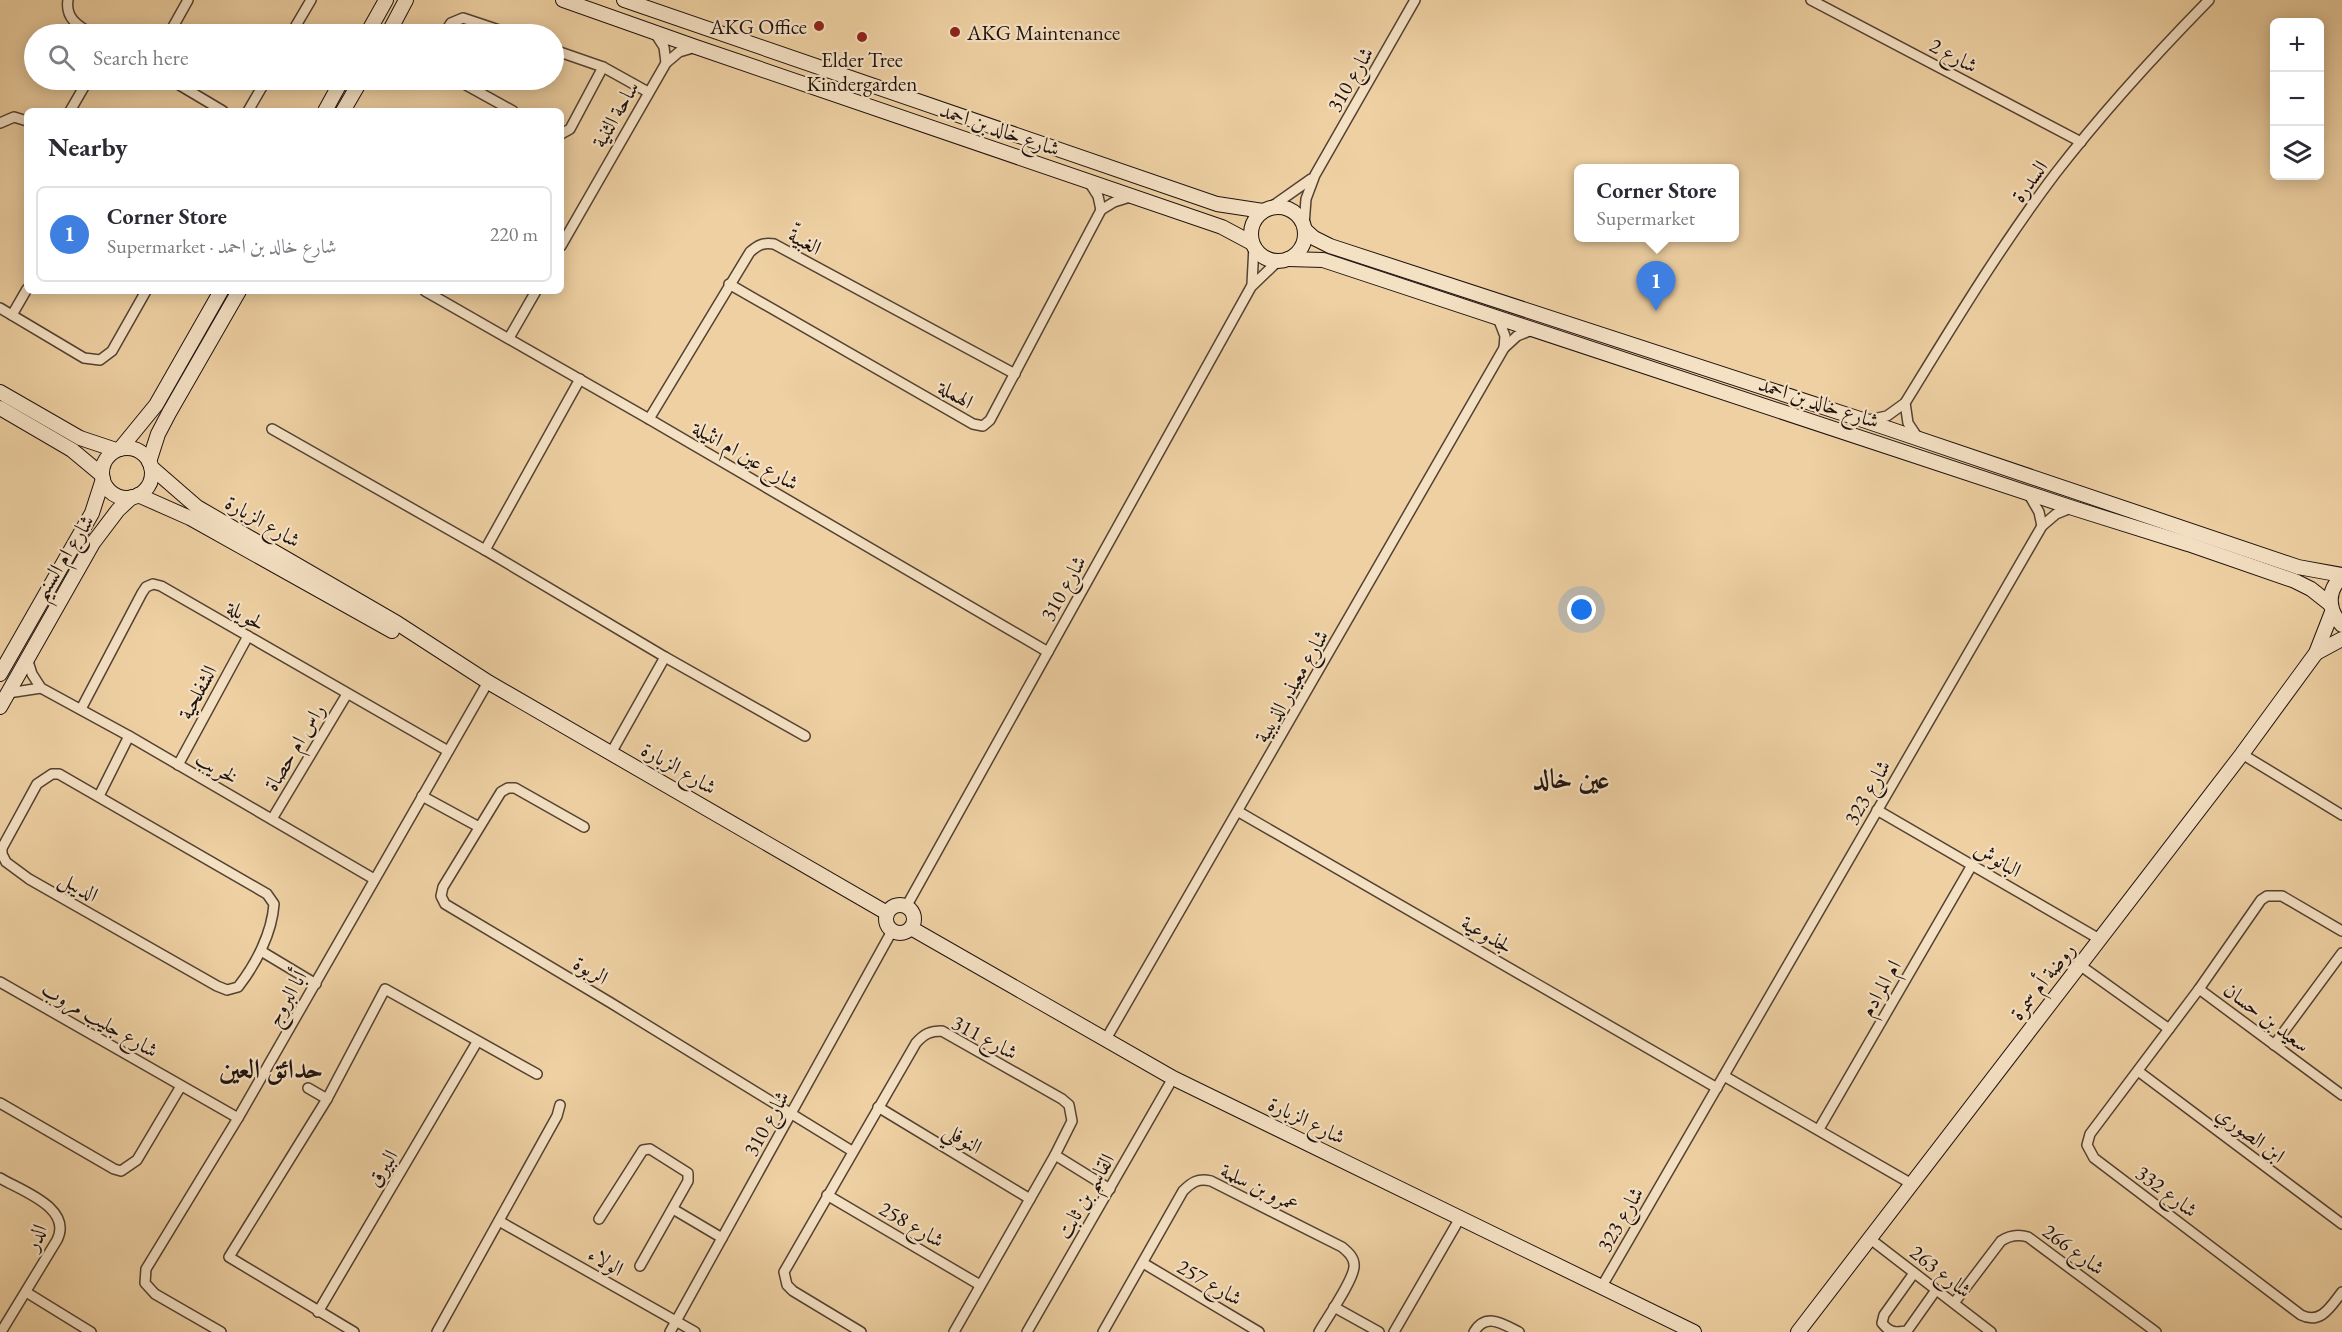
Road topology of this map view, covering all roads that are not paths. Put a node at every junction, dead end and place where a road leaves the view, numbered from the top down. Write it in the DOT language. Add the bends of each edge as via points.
graph roads {
  1 [pos="68,0"];
  2 [pos="188,0"];
  3 [pos="311,0"];
  4 [pos="386,0"];
  5 [pos="405,0"];
  6 [pos="563,0"];
  7 [pos="624,0"];
  8 [pos="1415,0"];
  9 [pos="1811,0"];
  10 [pos="2209,0"];
  11 [pos="78,24"];
  12 [pos="175,24"];
  13 [pos="297,24"];
  14 [pos="373,24"];
  15 [pos="393,24"];
  16 [pos="450,24"];
  17 [pos="481,24"];
  18 [pos="655,33"];
  19 [pos="696,47"];
  20 [pos="564,53"];
  21 [pos="666,63"];
  22 [pos="603,67"];
  23 [pos="82,90"];
  24 [pos="188,90"];
  25 [pos="260,90"];
  26 [pos="337,90"];
  27 [pos="356,90"];
  28 [pos="475,90"];
  29 [pos="648,92"];
  30 [pos="72,108"];
  31 [pos="219,108"];
  32 [pos="250,108"];
  33 [pos="327,108"];
  34 [pos="345,108"];
  35 [pos="508,108"];
  36 [pos="24,120"];
  37 [pos="0,123"];
  38 [pos="564,132"];
  39 [pos="2081,142"];
  40 [pos="1315,175"];
  41 [pos="1089,182"];
  42 [pos="1132,196"];
  43 [pos="1267,209"];
  44 [pos="1101,210"];
  45 [pos="1304,228"];
  46 [pos="564,241"];
  47 [pos="1253,244"];
  48 [pos="1283,260"];
  49 [pos="729,284"];
  50 [pos="1251,287"];
  51 [pos="24,294"];
  52 [pos="144,294"];
  53 [pos="219,294"];
  54 [pos="237,294"];
  55 [pos="430,294"];
  56 [pos="534,294"];
  57 [pos="0,308"];
  58 [pos="12,315"];
  59 [pos="1498,318"];
  60 [pos="1533,330"];
  61 [pos="509,338"];
  62 [pos="1504,348"];
  63 [pos="1015,374"];
  64 [pos="580,379"];
  65 [pos="0,392"];
  66 [pos="1905,403"];
  67 [pos="1,409"];
  68 [pos="649,419"];
  69 [pos="1866,420"];
  70 [pos="272,429"];
  71 [pos="1920,440"];
  72 [pos="118,449"];
  73 [pos="150,465"];
  74 [pos="102,477"];
  75 [pos="2027,492"];
  76 [pos="135,496"];
  77 [pos="2073,508"];
  78 [pos="2042,526"];
  79 [pos="485,550"];
  80 [pos="2342,576"];
  81 [pos="2331,608"];
  82 [pos="2342,625"];
  83 [pos="248,636"];
  84 [pos="2342,639"];
  85 [pos="1048,652"];
  86 [pos="2316,653"];
  87 [pos="665,657"];
  88 [pos="27,658"];
  89 [pos="451,659"];
  90 [pos="0,674"];
  91 [pos="488,682"];
  92 [pos="40,688"];
  93 [pos="8,693"];
  94 [pos="347,694"];
  95 [pos="0,707"];
  96 [pos="81,709"];
  97 [pos="129,736"];
  98 [pos="805,736"];
  99 [pos="448,751"];
  100 [pos="611,753"];
  101 [pos="2242,754"];
  102 [pos="178,765"];
  103 [pos="99,796"];
  104 [pos="422,796"];
  105 [pos="1877,810"];
  106 [pos="1239,812"];
  107 [pos="2342,815"];
  108 [pos="272,819"];
  109 [pos="479,827"];
  110 [pos="584,827"];
  111 [pos="1972,865"];
  112 [pos="374,879"];
  113 [pos="906,907"];
  114 [pos="887,913"];
  115 [pos="911,928"];
  116 [pos="892,931"];
  117 [pos="2342,931"];
  118 [pos="2101,940"];
  119 [pos="261,951"];
  120 [pos="2342,953"];
  121 [pos="2081,966"];
  122 [pos="0,982"];
  123 [pos="316,984"];
  124 [pos="2199,989"];
  125 [pos="2169,1029"];
  126 [pos="1106,1040"];
  127 [pos="477,1042"];
  128 [pos="2274,1045"];
  129 [pos="2138,1071"];
  130 [pos="537,1074"];
  131 [pos="1724,1076"];
  132 [pos="1173,1078"];
  133 [pos="182,1086"];
  134 [pos="308,1088"];
  135 [pos="1717,1088"];
  136 [pos="2342,1095"];
  137 [pos="327,1099"];
  138 [pos="0,1103"];
  139 [pos="560,1105"];
  140 [pos="878,1107"];
  141 [pos="791,1116"];
  142 [pos="238,1118"];
  143 [pos="1819,1129"];
  144 [pos="852,1151"];
  145 [pos="1055,1155"];
  146 [pos="0,1178"];
  147 [pos="1910,1183"];
  148 [pos="1110,1189"];
  149 [pos="827,1195"];
  150 [pos="1030,1199"];
  151 [pos="673,1209"];
  152 [pos="1460,1218"];
  153 [pos="599,1219"];
  154 [pos="499,1221"];
  155 [pos="2342,1224"];
  156 [pos="722,1238"];
  157 [pos="1869,1238"];
  158 [pos="1143,1263"];
  159 [pos="640,1266"];
  160 [pos="1914,1273"];
  161 [pos="980,1285"];
  162 [pos="1602,1286"];
  163 [pos="1936,1290"];
  164 [pos="26,1292"];
  165 [pos="2342,1292"];
  166 [pos="1954,1303"];
  167 [pos="1334,1307"];
  168 [pos="318,1311"];
  169 [pos="676,1321"];
  170 [pos="854,1330"];
  171 [pos="1,1332"];
  172 [pos="91,1332"];
  173 [pos="221,1332"];
  174 [pos="354,1332"];
  175 [pos="437,1332"];
  176 [pos="670,1332"];
  177 [pos="695,1332"];
  178 [pos="954,1332"];
  179 [pos="1027,1332"];
  180 [pos="1103,1332"];
  181 [pos="1259,1332"];
  182 [pos="1319,1332"];
  183 [pos="1379,1332"];
  184 [pos="1394,1332"];
  185 [pos="1474,1332"];
  186 [pos="1519,1332"];
  187 [pos="1694,1332"];
  188 [pos="1798,1332"];
  189 [pos="1896,1332"];
  190 [pos="1991,1332"];
  191 [pos="2156,1332"];
  1 -- 11 [label="street" via="67,10"];
  2 -- 12 [label="street"];
  3 -- 13 [label="street"];
  4 -- 14 [label="main road"];
  5 -- 15 [label="main road"];
  6 -- 18 [label="main road, شارع خالد بن احمد"];
  7 -- 43 [label="main road, شارع خالد بن احمد" via="1210,202 1230,208"];
  8 -- 40 [label="street, شارع 310"];
  9 -- 39 [label="street, شارع 2"];
  10 -- 39 [label="street, السدرة"];
  16 -- 17 [label="street" via="463,18"];
  18 -- 19 [label="main road, شارع خالد بن احمد"];
  18 -- 21 [label="street" via="664,47"];
  19 -- 21 [label="street, ساحة الثنية" via="679,52"];
  19 -- 41 [label="main road, شارع خالد بن احمد"];
  20 -- 22 [label="street"];
  21 -- 29 [label="street, ساحة الثنية"];
  22 -- 29 [label="street"];
  22 -- 38 [label="street" via="570,129"];
  23 -- 30 [label="street"];
  24 -- 31 [label="street"];
  25 -- 32 [label="street"];
  26 -- 33 [label="main road"];
  27 -- 34 [label="main road"];
  28 -- 35 [label="street"];
  29 -- 46 [label="street, ساحة الثنية"];
  36 -- 37 [label="street" via="14,117"];
  39 -- 66 [label="street, السدرة" via="2001,251"];
  40 -- 43 [label="street, شارع 310"];
  40 -- 45 [label="street, شارع 310" via="1306,200"];
  41 -- 42 [label="main road, شارع خالد بن احمد"];
  41 -- 44 [label="street"];
  42 -- 44 [label="street"];
  42 -- 47 [label="main road, شارع خالد بن احمد" via="1222,227"];
  43 -- 45 [label="main road" via="1287,208 1300,218"];
  43 -- 47 [label="main road" via="1254,221"];
  44 -- 63 [label="street, الهملة"];
  45 -- 48 [label="main road" via="1299,250"];
  45 -- 69 [label="main road, شارع خالد بن احمد" via="1330,246"];
  47 -- 48 [label="main road" via="1264,256"];
  47 -- 50 [label="street, شارع 310"];
  48 -- 50 [label="street, شارع 310"];
  48 -- 59 [label="main road, شارع خالد بن احمد" via="1323,260"];
  49 -- 63 [label="street, الغبيةّ" via="750,252 761,244 774,244"];
  49 -- 63 [label="street, الهملة" via="973,424 983,426 990,420"];
  49 -- 68 [label="street, الغبيةّ"];
  50 -- 85 [label="street, شارع 310"];
  51 -- 58 [label="street"];
  52 -- 58 [label="street" via="112,351 100,360 84,358"];
  53 -- 72 [label="main road" via="156,405"];
  54 -- 73 [label="main road" via="169,413"];
  55 -- 61 [label="street, شارع عين ام انثيلة"];
  56 -- 61 [label="street"];
  57 -- 58 [label="street"];
  59 -- 60 [label="main road, شارع خالد بن احمد"];
  59 -- 62 [label="street" via="1505,336"];
  60 -- 62 [label="street, شارع معيذر الذيبية" via="1517,336"];
  60 -- 75 [label="main road, شارع خالد بن احمد"];
  61 -- 64 [label="street, شارع عين ام انثيلة"];
  62 -- 106 [label="street, شارع معيذر الذيبية"];
  64 -- 68 [label="street, شارع عين ام انثيلة"];
  64 -- 79 [label="street"];
  65 -- 72 [label="main road" via="80,438"];
  66 -- 69 [label="street, السدرة" via="1887,416"];
  66 -- 71 [label="street" via="1908,423"];
  67 -- 74 [label="main road" via="72,450"];
  68 -- 85 [label="street, شارع عين ام انثيلة"];
  69 -- 71 [label="main road, شارع خالد بن احمد"];
  70 -- 79 [label="street"];
  71 -- 80 [label="main road, شارع خالد بن احمد" via="2298,567"];
  72 -- 73 [label="main road" via="137,450"];
  72 -- 74 [label="main road" via="104,463"];
  73 -- 76 [label="main road" via="149,483"];
  73 -- 89 [label="main road, شارع الزبارة" via="197,507 397,623"];
  74 -- 76 [label="main road" via="111,492 125,498"];
  74 -- 90 [label="main road, شارع ام السنيم" via="92,513"];
  75 -- 77 [label="main road, شارع خالد بن احمد"];
  75 -- 78 [label="street"];
  76 -- 88 [label="main road, شارع ام السنيم" via="118,510 93,543"];
  76 -- 89 [label="main road, شارع الزبارة" via="190,518"];
  77 -- 78 [label="street, شارع 323" via="2056,514"];
  77 -- 81 [label="main road, شارع خالد بن احمد" via="2295,581 2311,589"];
  78 -- 105 [label="street, شارع 323"];
  79 -- 87 [label="street"];
  80 -- 81 [label="main road, روضة أم سمرة" via="2333,587"];
  81 -- 82 [label="main road, شارع خالد بن احمد"];
  81 -- 86 [label="main road, روضة أم سمرة"];
  83 -- 94 [label="street, لحويلة"];
  83 -- 96 [label="street, لحويلة" via="161,586 149,585"];
  83 -- 102 [label="street, الشفلحية"];
  84 -- 86 [label="main road, روضة أم سمرة"];
  85 -- 113 [label="street, شارع 310"];
  86 -- 101 [label="main road, روضة أم سمرة"];
  87 -- 98 [label="street"];
  87 -- 100 [label="street"];
  88 -- 92 [label="street"];
  88 -- 93 [label="main road, شارع ام السنيم"];
  89 -- 91 [label="main road, شارع الزبارة"];
  91 -- 99 [label="street, أبا البروج"];
  91 -- 100 [label="main road, شارع الزبارة"];
  92 -- 93 [label="street"];
  92 -- 96 [label="street, لخريب"];
  93 -- 95 [label="main road, شارع ام السنيم"];
  94 -- 99 [label="street, لحويلة"];
  94 -- 108 [label="street, راس ام حصاة"];
  96 -- 97 [label="street, لخريب"];
  97 -- 102 [label="street, لخريب"];
  97 -- 103 [label="street"];
  99 -- 104 [label="street, أبا البروج"];
  100 -- 114 [label="main road, شارع الزبارة"];
  101 -- 107 [label="street"];
  101 -- 118 [label="main road, روضة أم سمرة"];
  102 -- 108 [label="street, لخريب"];
  103 -- 119 [label="street, الديبل" via="267,894 274,904 273,914"];
  103 -- 119 [label="street, الديبل" via="59,774 42,779 4,843 2,854 6,862 29,879 227,990 237,987"];
  104 -- 109 [label="street"];
  104 -- 112 [label="street, أبا البروج"];
  105 -- 111 [label="street, البانوش"];
  105 -- 131 [label="street, شارع 323"];
  106 -- 126 [label="street, شارع معيذر الذيبية"];
  106 -- 135 [label="street, لجذوعية"];
  108 -- 112 [label="street, لخريب"];
  109 -- 110 [label="street, الربوة" via="501,792 508,788 515,788"];
  109 -- 141 [label="street, الربوة" via="443,887 441,896 445,904"];
  111 -- 118 [label="street, البانوش"];
  111 -- 143 [label="street, ام المرادم"];
  112 -- 123 [label="street, أبا البروج"];
  113 -- 114 [label="main road" via="895,906"];
  113 -- 115 [label="main road" via="913,914"];
  114 -- 116 [label="main road"];
  115 -- 116 [label="main road" via="902,933"];
  115 -- 126 [label="main road, شارع الزبارة"];
  116 -- 141 [label="street, شارع 310"];
  117 -- 124 [label="street, شارع 332" via="2282,896 2267,896 2256,905"];
  118 -- 121 [label="main road, روضة أم سمرة"];
  119 -- 123 [label="street"];
  120 -- 128 [label="street"];
  121 -- 125 [label="street"];
  121 -- 147 [label="main road, روضة أم سمرة"];
  122 -- 133 [label="street, شارع جليب مروب"];
  123 -- 142 [label="street, أبا البروج"];
  124 -- 125 [label="street, شارع 332"];
  124 -- 128 [label="street, سعيد بن حسان"];
  125 -- 129 [label="street, شارع 332"];
  126 -- 132 [label="main road, شارع الزبارة"];
  127 -- 130 [label="street"];
  127 -- 137 [label="street" via="385,989"];
  127 -- 168 [label="street, البيرق"];
  128 -- 136 [label="street, سعيد بن حسان"];
  129 -- 155 [label="street, ابن الصوري"];
  129 -- 165 [label="street, شارع 332" via="2090,1134 2088,1145 2094,1158 2301,1315 2319,1318"];
  131 -- 135 [label="street, شارع 323"];
  131 -- 143 [label="street"];
  132 -- 148 [label="street, القاسم بن ثابت"];
  132 -- 152 [label="main road, شارع الزبارة"];
  133 -- 138 [label="street" via="136,1160 121,1170"];
  133 -- 142 [label="street, شارع جليب مروب"];
  134 -- 137 [label="street"];
  135 -- 162 [label="street, شارع 323"];
  137 -- 168 [label="street" via="229,1257"];
  139 -- 154 [label="street"];
  140 -- 144 [label="street, شارع 311"];
  140 -- 145 [label="street, شارع 311" via="916,1043 927,1032 942,1031 1069,1106 1072,1121"];
  140 -- 150 [label="street, النوفلي"];
  141 -- 144 [label="street"];
  141 -- 156 [label="street, شارع 310"];
  142 -- 173 [label="street, أبا البروج" via="145,1276 145,1283 155,1294"];
  143 -- 147 [label="street"];
  144 -- 149 [label="street, شارع 311"];
  145 -- 148 [label="street"];
  145 -- 150 [label="street, شارع 311"];
  146 -- 164 [label="street, الدر" via="52,1208 61,1223 60,1234"];
  147 -- 157 [label="main road, روضة أم سمرة"];
  148 -- 179 [label="street, القاسم بن ثابت"];
  149 -- 161 [label="street, شارع 258"];
  149 -- 170 [label="street, شارع 311" via="788,1263 785,1279 793,1292"];
  150 -- 161 [label="street, شارع 311"];
  151 -- 153 [label="street" via="688,1181 688,1173 646,1148"];
  151 -- 156 [label="street"];
  151 -- 159 [label="street"];
  152 -- 162 [label="main road, شارع الزبارة"];
  152 -- 184 [label="street"];
  154 -- 169 [label="street, الولاء"];
  154 -- 175 [label="street"];
  156 -- 169 [label="street, شارع 310"];
  157 -- 160 [label="street, شارع 263"];
  157 -- 188 [label="main road, روضة أم سمرة"];
  158 -- 167 [label="street, عمرو بن سلمة" via="1183,1191 1203,1179 1349,1253 1352,1274"];
  158 -- 180 [label="street, عمرو بن سلمة"];
  158 -- 181 [label="street, شارع 257"];
  160 -- 163 [label="street, شارع 263"];
  160 -- 189 [label="street" via="1884,1315 1884,1326"];
  161 -- 178 [label="street, شارع 311"];
  162 -- 187 [label="main road, شارع الزبارة"];
  163 -- 166 [label="street, شارع 263"];
  163 -- 189 [label="street" via="1907,1331"];
  164 -- 171 [label="street, الدر"];
  164 -- 172 [label="street"];
  166 -- 190 [label="street, شارع 263"];
  166 -- 191 [label="street, شارع 266" via="2001,1241 2022,1235"];
  167 -- 182 [label="street, عمرو بن سلمة"];
  167 -- 183 [label="street"];
  168 -- 174 [label="street"];
  169 -- 176 [label="street, شارع 310"];
  169 -- 177 [label="street, الولاء"];
  185 -- 186 [label="street" via="1486,1321 1495,1320"];
}
